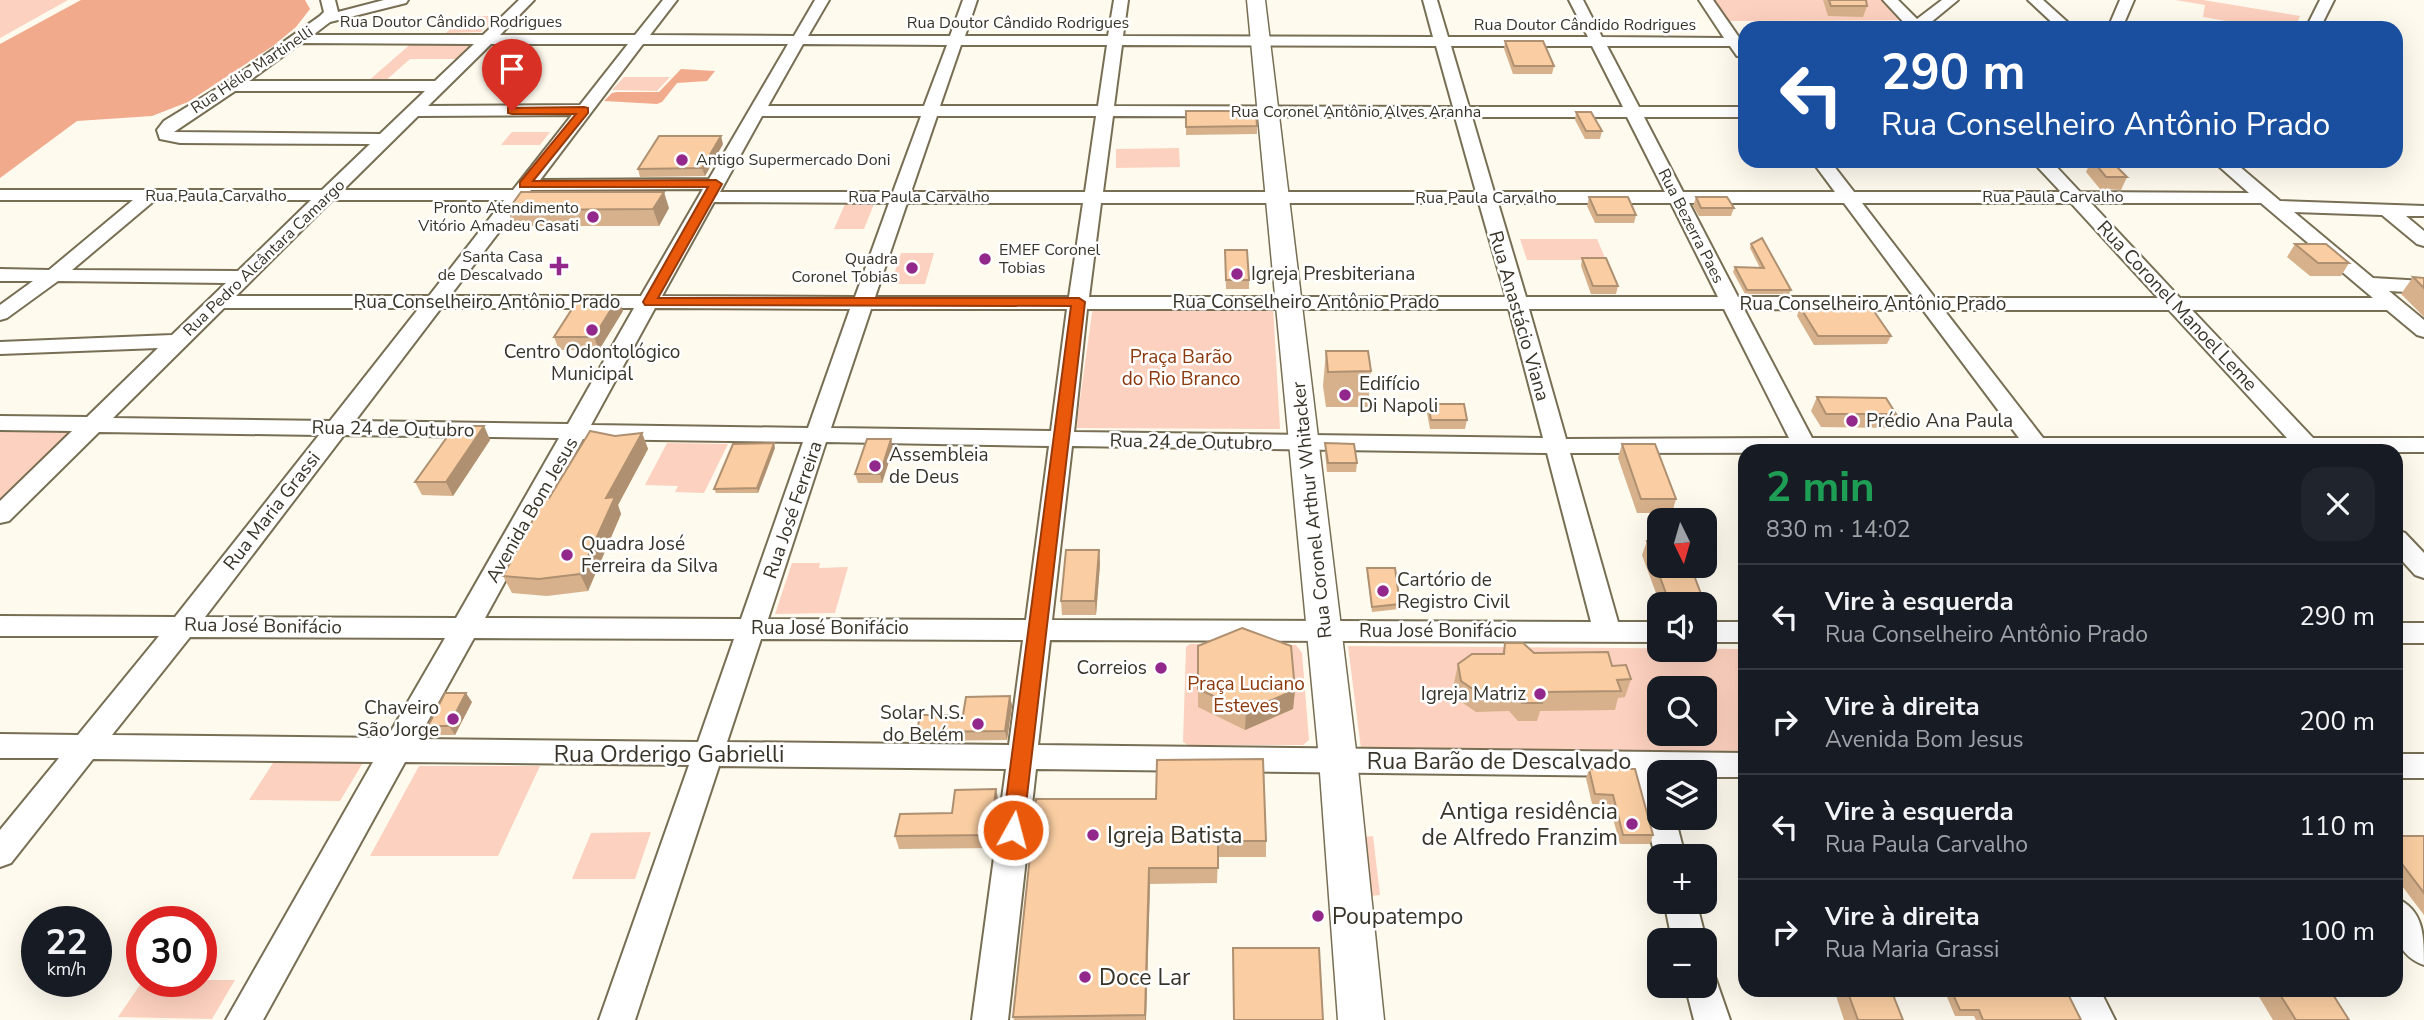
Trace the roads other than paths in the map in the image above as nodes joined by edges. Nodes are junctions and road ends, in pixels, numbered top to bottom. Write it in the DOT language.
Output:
graph roads {
  1 [pos="328,0"];
  2 [pos="401,0"];
  3 [pos="527,0"];
  4 [pos="670,0"];
  5 [pos="822,0"];
  6 [pos="970,0"];
  7 [pos="1121,0"];
  8 [pos="1256,0"];
  9 [pos="1430,0"];
  10 [pos="1576,0"];
  11 [pos="1706,0"];
  12 [pos="1951,0"];
  13 [pos="2035,0"];
  14 [pos="2127,0"];
  15 [pos="2327,0"];
  16 [pos="1900,5"];
  17 [pos="325,19"];
  18 [pos="1914,21"];
  19 [pos="1923,21"];
  20 [pos="2059,21"];
  21 [pos="2118,21"];
  22 [pos="2317,21"];
  23 [pos="300,39"];
  24 [pos="489,39"];
  25 [pos="639,41"];
  26 [pos="799,41"];
  27 [pos="955,41"];
  28 [pos="1114,41"];
  29 [pos="1261,41"];
  30 [pos="1441,42"];
  31 [pos="1597,42"];
  32 [pos="1735,42"];
  33 [pos="1738,46"];
  34 [pos="233,86"];
  35 [pos="440,86"];
  36 [pos="584,110"];
  37 [pos="416,111"];
  38 [pos="758,111"];
  39 [pos="1268,111"];
  40 [pos="931,112"];
  41 [pos="1103,112"];
  42 [pos="1463,112"];
  43 [pos="1633,112"];
  44 [pos="1738,112"];
  45 [pos="386,139"];
  46 [pos="1826,168"];
  47 [pos="2048,168"];
  48 [pos="2230,168"];
  49 [pos="520,190"];
  50 [pos="712,190"];
  51 [pos="0,195"];
  52 [pos="151,195"];
  53 [pos="328,196"];
  54 [pos="901,197"];
  55 [pos="1677,197"];
  56 [pos="2075,197"];
  57 [pos="1093,198"];
  58 [pos="1277,198"];
  59 [pos="1485,198"];
  60 [pos="1848,198"];
  61 [pos="2269,202"];
  62 [pos="2387,210"];
  63 [pos="2424,211"];
  64 [pos="2424,240"];
  65 [pos="0,275"];
  66 [pos="53,276"];
  67 [pos="244,277"];
  68 [pos="2369,284"];
  69 [pos="2424,287"];
  70 [pos="219,302"];
  71 [pos="434,302"];
  72 [pos="650,302"];
  73 [pos="863,302"];
  74 [pos="1079,302"];
  75 [pos="1290,302"];
  76 [pos="1517,302"];
  77 [pos="1731,304"];
  78 [pos="1930,304"];
  79 [pos="2174,304"];
  80 [pos="2393,304"];
  81 [pos="0,314"];
  82 [pos="2424,331"];
  83 [pos="178,341"];
  84 [pos="0,348"];
  85 [pos="0,423"];
  86 [pos="93,424"];
  87 [pos="337,428"];
  88 [pos="576,433"];
  89 [pos="818,437"];
  90 [pos="1062,440"];
  91 [pos="1305,444"];
  92 [pos="1803,444"];
  93 [pos="2035,444"];
  94 [pos="2305,444"];
  95 [pos="2424,445"];
  96 [pos="1556,446"];
  97 [pos="2403,446"];
  98 [pos="1738,448"];
  99 [pos="0,515"];
  100 [pos="2403,546"];
  101 [pos="2424,569"];
  102 [pos="0,626"];
  103 [pos="183,626"];
  104 [pos="752,628"];
  105 [pos="465,629"];
  106 [pos="1038,629"];
  107 [pos="1324,631"];
  108 [pos="1607,632"];
  109 [pos="1647,632"];
  110 [pos="1717,632"];
  111 [pos="1738,632"];
  112 [pos="2403,633"];
  113 [pos="2424,633"];
  114 [pos="0,746"];
  115 [pos="85,749"];
  116 [pos="396,752"];
  117 [pos="708,754"];
  118 [pos="1022,756"];
  119 [pos="1338,759"];
  120 [pos="1647,762"];
  121 [pos="1717,764"];
  122 [pos="1738,765"];
  123 [pos="2403,766"];
  124 [pos="2424,766"];
  125 [pos="0,853"];
  126 [pos="2403,922"];
  127 [pos="2424,950"];
  128 [pos="2086,997"];
  129 [pos="1706,998"];
  130 [pos="244,1020"];
  131 [pos="617,1020"];
  132 [pos="990,1020"];
  133 [pos="1361,1020"];
  134 [pos="1712,1020"];
  135 [pos="2097,1020"];
  1 -- 17 [label="street, Rua Hélio Martinelli"];
  2 -- 17 [label="street"];
  3 -- 24 [label="street, Rua Pedro Alcântara Camargo"];
  4 -- 25 [label="street, Rua Maria Grassi"];
  5 -- 26 [label="street, Avenida Bom Jesus"];
  6 -- 27 [label="street, Rua José Ferreira"];
  7 -- 28 [label="street"];
  8 -- 29 [label="main road, Rua Coronel Arthur Whitacker"];
  9 -- 30 [label="street, Rua Anastácio Viana"];
  10 -- 31 [label="street, Rua Bezerra Paes"];
  11 -- 32 [label="street"];
  12 -- 19 [label="street"];
  13 -- 20 [label="street"];
  14 -- 21 [label="street"];
  15 -- 22 [label="street"];
  16 -- 18 [label="street"];
  17 -- 23 [label="street, Rua Hélio Martinelli"];
  23 -- 24 [label="street, Rua Doutor Cândido Rodrigues"];
  23 -- 34 [label="street, Rua Hélio Martinelli"];
  24 -- 25 [label="street, Rua Doutor Cândido Rodrigues"];
  24 -- 35 [label="street, Rua Pedro Alcântara Camargo"];
  25 -- 26 [label="street, Rua Doutor Cândido Rodrigues"];
  25 -- 36 [label="street, Rua Maria Grassi"];
  26 -- 27 [label="street, Rua Doutor Cândido Rodrigues"];
  26 -- 38 [label="street, Avenida Bom Jesus"];
  27 -- 28 [label="street, Rua Doutor Cândido Rodrigues"];
  27 -- 40 [label="street, Rua José Ferreira"];
  28 -- 29 [label="street, Rua Doutor Cândido Rodrigues"];
  28 -- 41 [label="street"];
  29 -- 30 [label="street, Rua Doutor Cândido Rodrigues"];
  29 -- 39 [label="main road, Rua Coronel Arthur Whitacker"];
  30 -- 31 [label="street, Rua Doutor Cândido Rodrigues"];
  30 -- 42 [label="street, Rua Anastácio Viana"];
  31 -- 32 [label="street, Rua Doutor Cândido Rodrigues"];
  31 -- 43 [label="street, Rua Bezerra Paes"];
  32 -- 33 [label="street"];
  34 -- 35 [label="street"];
  34 -- 45 [label="street, Rua Hélio Martinelli"];
  35 -- 37 [label="street, Rua Pedro Alcântara Camargo"];
  36 -- 37 [label="street"];
  36 -- 49 [label="street, Rua Maria Grassi"];
  37 -- 45 [label="street, Rua Pedro Alcântara Camargo"];
  38 -- 40 [label="street, Rua Coronel Antônio Alves Aranha"];
  38 -- 50 [label="street, Avenida Bom Jesus"];
  39 -- 41 [label="street, Rua Coronel Antônio Alves Aranha"];
  39 -- 42 [label="street, Rua Coronel Antônio Alves Aranha"];
  39 -- 58 [label="main road, Rua Coronel Arthur Whitacker"];
  40 -- 41 [label="street, Rua Coronel Antônio Alves Aranha"];
  40 -- 54 [label="street, Rua José Ferreira"];
  41 -- 57 [label="street"];
  42 -- 43 [label="street, Rua Coronel Antônio Alves Aranha"];
  42 -- 59 [label="street, Rua Anastácio Viana"];
  43 -- 44 [label="street, Rua Coronel Antônio Alves Aranha"];
  43 -- 55 [label="street, Rua Bezerra Paes"];
  45 -- 53 [label="street, Rua Pedro Alcântara Camargo"];
  46 -- 60 [label="street"];
  47 -- 56 [label="street, Rua Coronel Manoel Leme"];
  48 -- 61 [label="street"];
  49 -- 50 [label="street, Rua Paula Carvalho"];
  49 -- 53 [label="street, Rua Paula Carvalho"];
  49 -- 71 [label="street, Rua Maria Grassi"];
  50 -- 54 [label="street, Rua Paula Carvalho"];
  50 -- 72 [label="street, Avenida Bom Jesus"];
  51 -- 52 [label="street, Rua Paula Carvalho"];
  52 -- 53 [label="street, Rua Paula Carvalho"];
  52 -- 66 [label="street"];
  53 -- 67 [label="street, Rua Pedro Alcântara Camargo"];
  54 -- 57 [label="street, Rua Paula Carvalho"];
  54 -- 73 [label="street, Rua José Ferreira"];
  55 -- 59 [label="street, Rua Paula Carvalho"];
  55 -- 60 [label="street, Rua Paula Carvalho"];
  55 -- 77 [label="street, Rua Bezerra Paes"];
  56 -- 60 [label="street, Rua Paula Carvalho"];
  56 -- 61 [label="street, Rua Paula Carvalho"];
  56 -- 79 [label="street, Rua Coronel Manoel Leme"];
  57 -- 58 [label="street, Rua Paula Carvalho"];
  57 -- 74 [label="street"];
  58 -- 59 [label="street, Rua Paula Carvalho"];
  58 -- 75 [label="main road, Rua Coronel Arthur Whitacker"];
  59 -- 76 [label="street, Rua Anastácio Viana"];
  60 -- 78 [label="street"];
  61 -- 62 [label="street, Rua Paula Carvalho"];
  61 -- 68 [label="street"];
  62 -- 63 [label="street, Rua Paula Carvalho"];
  62 -- 64 [label="street"];
  65 -- 66 [label="street"];
  66 -- 67 [label="street"];
  66 -- 81 [label="street"];
  67 -- 70 [label="street, Rua Pedro Alcântara Camargo"];
  68 -- 69 [label="street"];
  68 -- 80 [label="street"];
  70 -- 71 [label="street, Rua Conselheiro Antônio Prado"];
  70 -- 83 [label="street, Rua Pedro Alcântara Camargo"];
  71 -- 72 [label="street, Rua Conselheiro Antônio Prado"];
  71 -- 87 [label="street, Rua Maria Grassi"];
  72 -- 73 [label="street, Rua Conselheiro Antônio Prado"];
  72 -- 88 [label="street, Avenida Bom Jesus"];
  73 -- 74 [label="street, Rua Conselheiro Antônio Prado"];
  73 -- 89 [label="street, Rua José Ferreira"];
  74 -- 75 [label="street, Rua Conselheiro Antônio Prado"];
  74 -- 90 [label="street"];
  75 -- 76 [label="street, Rua Conselheiro Antônio Prado"];
  75 -- 91 [label="main road, Rua Coronel Arthur Whitacker"];
  76 -- 77 [label="street, Rua Conselheiro Antônio Prado"];
  76 -- 96 [label="street, Rua Anastácio Viana"];
  77 -- 78 [label="street, Rua Conselheiro Antônio Prado"];
  77 -- 92 [label="street, Rua Bezerra Paes"];
  78 -- 79 [label="street, Rua Conselheiro Antônio Prado"];
  78 -- 93 [label="street"];
  79 -- 80 [label="street, Rua Conselheiro Antônio Prado"];
  79 -- 94 [label="street, Rua Coronel Manoel Leme"];
  80 -- 82 [label="street"];
  83 -- 84 [label="street"];
  83 -- 86 [label="street, Rua Pedro Alcântara Camargo"];
  85 -- 86 [label="street, Rua 24 de Outubro"];
  86 -- 87 [label="street, Rua 24 de Outubro"];
  86 -- 99 [label="street, Rua Pedro Alcântara Camargo"];
  87 -- 88 [label="street, Rua 24 de Outubro"];
  87 -- 103 [label="street, Rua Maria Grassi"];
  88 -- 89 [label="street, Rua 24 de Outubro"];
  88 -- 105 [label="street, Avenida Bom Jesus"];
  89 -- 90 [label="street, Rua 24 de Outubro"];
  89 -- 104 [label="street, Rua José Ferreira"];
  90 -- 91 [label="street, Rua 24 de Outubro"];
  90 -- 106 [label="street"];
  91 -- 96 [label="street, Rua 24 de Outubro"];
  91 -- 107 [label="main road, Rua Coronel Arthur Whitacker"];
  95 -- 97 [label="street, Rua 24 de Outubro"];
  96 -- 98 [label="street, Rua 24 de Outubro"];
  96 -- 108 [label="street, Rua Anastácio Viana"];
  100 -- 101 [label="street"];
  102 -- 103 [label="street, Rua José Bonifácio"];
  103 -- 105 [label="street, Rua José Bonifácio"];
  103 -- 115 [label="street, Rua Maria Grassi"];
  104 -- 105 [label="street, Rua José Bonifácio"];
  104 -- 106 [label="street, Rua José Bonifácio"];
  104 -- 117 [label="street, Rua José Ferreira"];
  105 -- 116 [label="street, Avenida Bom Jesus"];
  106 -- 107 [label="street, Rua José Bonifácio"];
  106 -- 118 [label="street"];
  107 -- 108 [label="street, Rua José Bonifácio"];
  107 -- 119 [label="main road, Rua Coronel Arthur Whitacker"];
  108 -- 109 [label="street, Rua José Bonifácio"];
  110 -- 111 [label="street"];
  112 -- 113 [label="street"];
  114 -- 115 [label="street, Rua Orderigo Gabrielli"];
  115 -- 116 [label="street, Rua Orderigo Gabrielli"];
  115 -- 125 [label="street, Rua Maria Grassi"];
  116 -- 117 [label="street, Rua Orderigo Gabrielli"];
  116 -- 130 [label="street, Avenida Bom Jesus"];
  117 -- 118 [label="street, Rua Orderigo Gabrielli"];
  117 -- 131 [label="street, Rua José Ferreira"];
  118 -- 119 [label="street, Rua Orderigo Gabrielli"];
  118 -- 132 [label="street"];
  119 -- 120 [label="street, Rua Barão de Descalvado"];
  119 -- 133 [label="main road, Rua Coronel Arthur Whitacker"];
  121 -- 122 [label="street, Rua Barão de Descalvado"];
  123 -- 124 [label="street"];
  126 -- 127 [label="street"];
  128 -- 135 [label="street"];
  129 -- 134 [label="street"];
}
